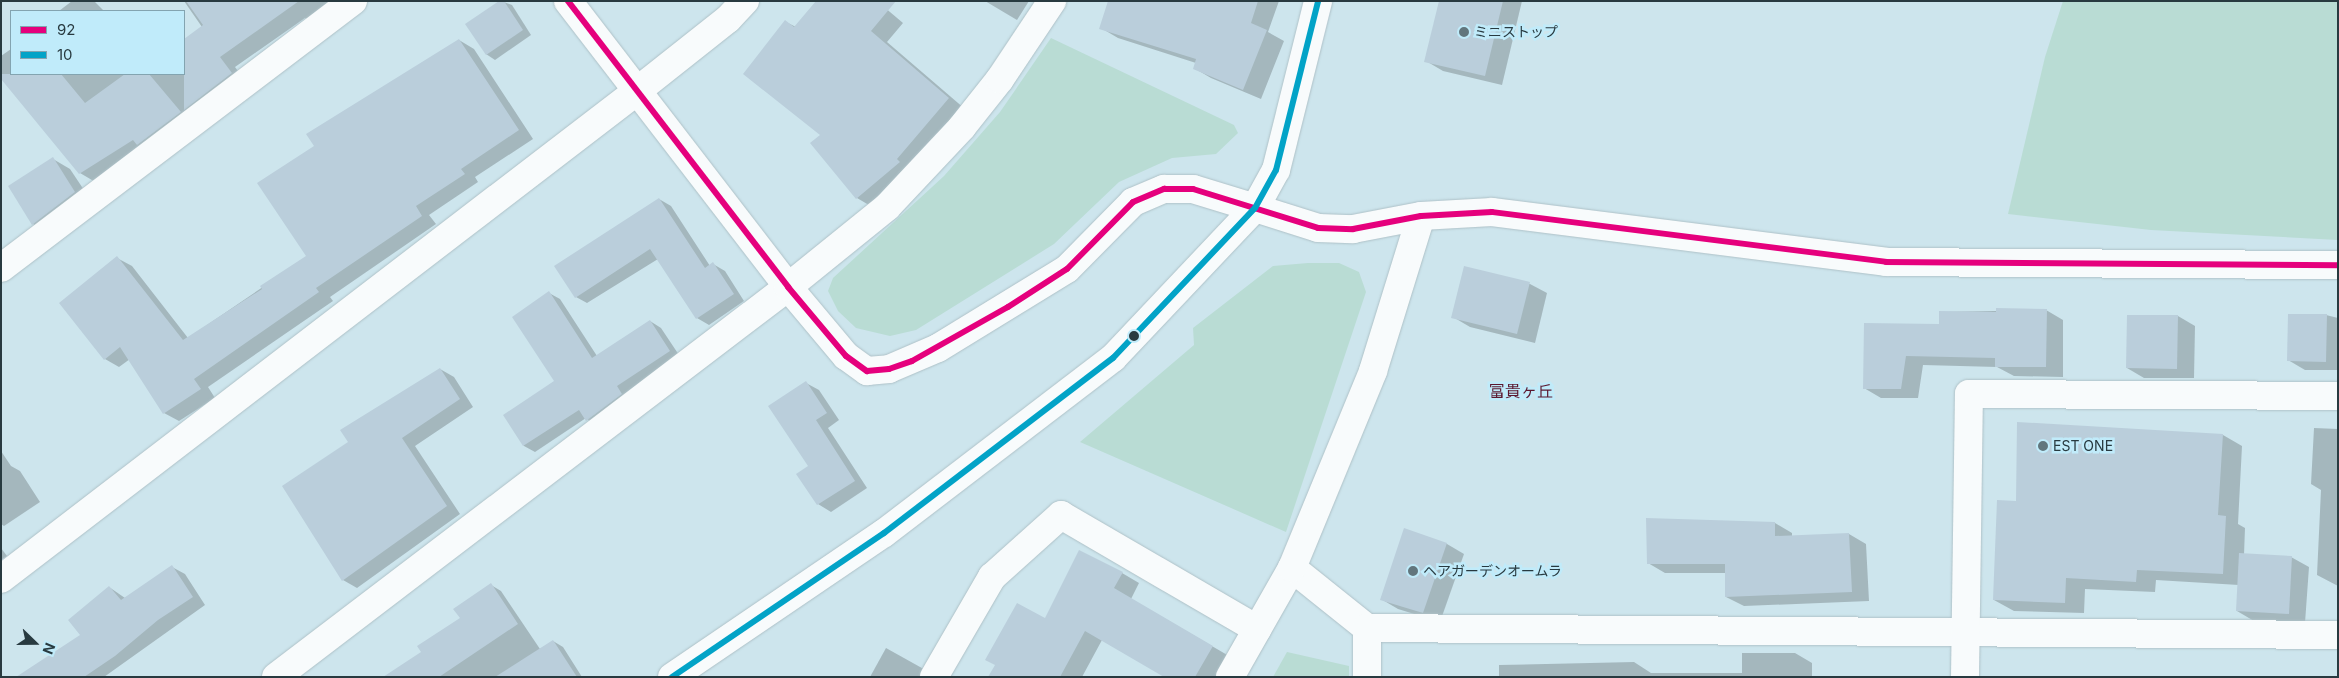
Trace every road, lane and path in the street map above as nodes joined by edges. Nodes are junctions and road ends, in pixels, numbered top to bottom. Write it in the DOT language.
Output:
graph roads {
  1 [pos="353,1"];
  2 [pos="568,1"];
  3 [pos="745,1"];
  4 [pos="1052,1"];
  5 [pos="1318,1"];
  6 [pos="637,91"];
  7 [pos="1255,208"];
  8 [pos="1421,216"];
  9 [pos="2338,265"];
  10 [pos="1,268"];
  11 [pos="788,287"];
  12 [pos="2338,396"];
  13 [pos="1292,568"];
  14 [pos="1,579"];
  15 [pos="1367,628"];
  16 [pos="1257,629"];
  17 [pos="1964,632"];
  18 [pos="2338,635"];
  19 [pos="276,677"];
  20 [pos="672,677"];
  21 [pos="934,677"];
  22 [pos="1230,677"];
  23 [pos="1368,677"];
  24 [pos="1965,677"];
  1 -- 10 [label="street"];
  2 -- 6 [label="street"];
  3 -- 6 [label="street"];
  4 -- 11 [label="street"];
  5 -- 7 [label="street"];
  6 -- 11 [label="street"];
  6 -- 14 [label="street"];
  7 -- 8 [label="street"];
  7 -- 11 [label="street"];
  7 -- 20 [label="street"];
  8 -- 9 [label="street"];
  8 -- 13 [label="street"];
  11 -- 19 [label="street"];
  12 -- 17 [label="street"];
  13 -- 15 [label="street"];
  13 -- 16 [label="street"];
  15 -- 17 [label="street"];
  15 -- 23 [label="street"];
  16 -- 21 [label="street"];
  16 -- 22 [label="street"];
  17 -- 18 [label="street"];
  17 -- 24 [label="street"];
}
